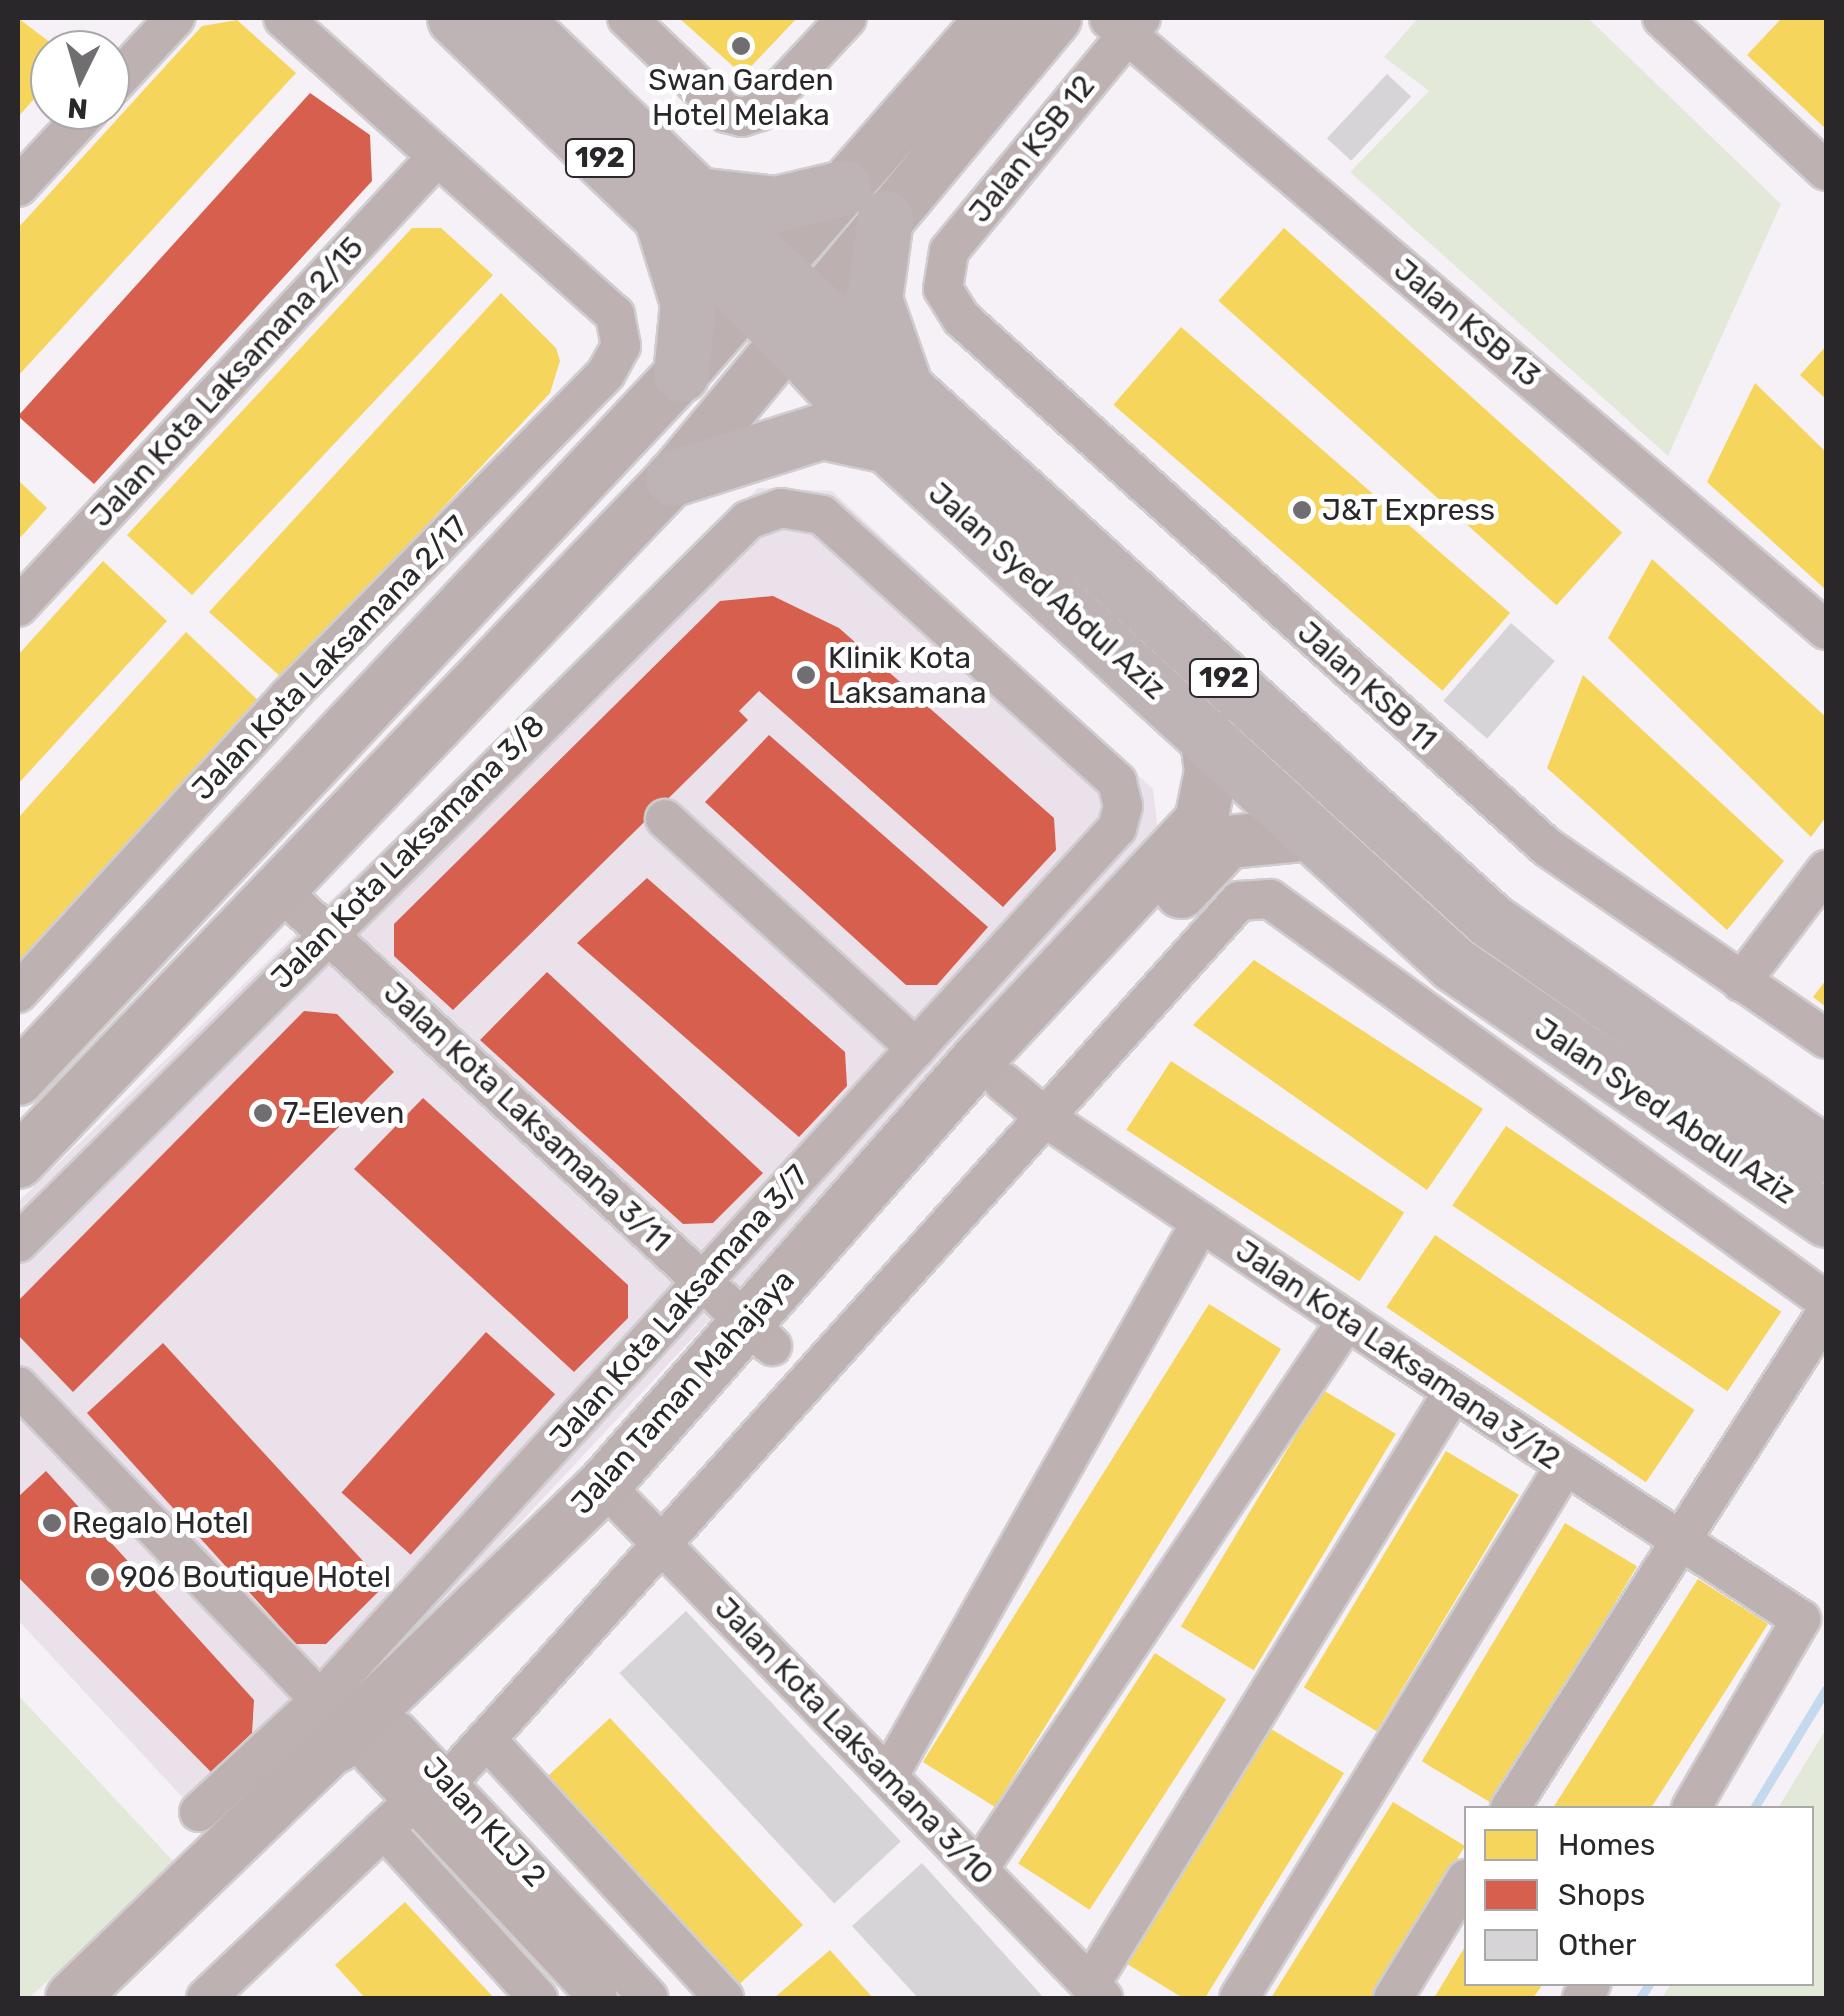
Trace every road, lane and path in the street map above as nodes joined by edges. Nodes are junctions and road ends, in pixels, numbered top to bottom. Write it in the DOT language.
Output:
graph roads {
  1 [pos="175,18"];
  2 [pos="283,18"];
  3 [pos="455,18"];
  4 [pos="514,18"];
  5 [pos="627,18"];
  6 [pos="847,18"];
  7 [pos="993,18"];
  8 [pos="1055,18"];
  9 [pos="1662,18"];
  10 [pos="1124,23"];
  11 [pos="130,66"];
  12 [pos="70,130"];
  13 [pos="436,158"];
  14 [pos="1826,171"];
  15 [pos="20,181"];
  16 [pos="864,203"];
  17 [pos="679,206"];
  18 [pos="759,283"];
  19 [pos="943,289"];
  20 [pos="801,321"];
  21 [pos="681,374"];
  22 [pos="905,387"];
  23 [pos="887,445"];
  24 [pos="673,478"];
  25 [pos="822,515"];
  26 [pos="18,607"];
  27 [pos="1826,630"];
  28 [pos="1206,734"];
  29 [pos="666,819"];
  30 [pos="1312,834"];
  31 [pos="1826,870"];
  32 [pos="280,890"];
  33 [pos="328,930"];
  34 [pos="1741,982"];
  35 [pos="18,993"];
  36 [pos="1826,1040"];
  37 [pos="916,1048"];
  38 [pos="26,1066"];
  39 [pos="1003,1082"];
  40 [pos="1046,1118"];
  41 [pos="1826,1155"];
  42 [pos="20,1156"];
  43 [pos="1826,1219"];
  44 [pos="1201,1222"];
  45 [pos="18,1243"];
  46 [pos="703,1281"];
  47 [pos="1826,1301"];
  48 [pos="1826,1312"];
  49 [pos="1347,1320"];
  50 [pos="759,1334"];
  51 [pos="18,1386"];
  52 [pos="1453,1392"];
  53 [pos="1564,1466"];
  54 [pos="631,1513"];
  55 [pos="1676,1542"];
  56 [pos="362,1731"];
  57 [pos="486,1739"];
  58 [pos="888,1777"];
  59 [pos="431,1792"];
  60 [pos="1511,1806"];
  61 [pos="1693,1806"];
  62 [pos="199,1812"];
  63 [pos="384,1829"];
  64 [pos="978,1870"];
  65 [pos="1464,1882"];
  66 [pos="1096,1992"];
  67 [pos="72,1998"];
  68 [pos="122,1998"];
  69 [pos="206,1998"];
  70 [pos="538,1998"];
  71 [pos="598,1998"];
  72 [pos="649,1998"];
  73 [pos="724,1998"];
  74 [pos="1239,1998"];
  75 [pos="1393,1998"];
  1 -- 11 [label="street"];
  2 -- 13 [label="street"];
  3 -- 17 [label="main road, Jalan Syed Abdul Aziz / 192"];
  4 -- 17 [label="main road, Jalan Syed Abdul Aziz / 192"];
  5 -- 6 [label="street"];
  7 -- 16 [label="street"];
  8 -- 16 [label="street"];
  9 -- 14 [label="street"];
  10 -- 19 [label="street, Jalan KSB 12"];
  10 -- 27 [label="street, Jalan KSB 13"];
  12 -- 15 [label="street"];
  13 -- 26 [label="street, Jalan Kota Laksamana 2/15"];
  13 -- 35 [label="street, Jalan Kota Laksamana 2/17"];
  16 -- 17 [label="main road"];
  16 -- 18 [label="street"];
  16 -- 20 [label="street"];
  16 -- 22 [label="main road"];
  17 -- 18 [label="main road, Jalan Syed Abdul Aziz / 192"];
  17 -- 21 [label="main road"];
  18 -- 20 [label="main road, Jalan Syed Abdul Aziz / 192"];
  18 -- 21 [label="street"];
  19 -- 34 [label="street, Jalan KSB 11"];
  20 -- 22 [label="main road, Jalan Syed Abdul Aziz / 192"];
  20 -- 23 [label="main road, Jalan Syed Abdul Aziz / 192"];
  20 -- 24 [label="street"];
  21 -- 38 [label="street"];
  22 -- 41 [label="main road, Jalan Syed Abdul Aziz / 192"];
  23 -- 24 [label="main road"];
  23 -- 28 [label="main road, Jalan Syed Abdul Aziz / 192"];
  24 -- 32 [label="street"];
  25 -- 33 [label="street, Jalan Kota Laksamana 3/8"];
  25 -- 37 [label="street, Jalan Kota Laksamana 3/7"];
  28 -- 30 [label="main road, Jalan Syed Abdul Aziz / 192"];
  28 -- 50 [label="street, Jalan Taman Mahajaya"];
  29 -- 37 [label="street"];
  30 -- 39 [label="street, Jalan Taman Mahajaya"];
  30 -- 43 [label="main road, Jalan Syed Abdul Aziz / 192"];
  31 -- 34 [label="street"];
  32 -- 33 [label="street, Jalan Kota Laksamana 3/11"];
  32 -- 42 [label="street"];
  33 -- 45 [label="street, Jalan Kota Laksamana 3/8"];
  33 -- 46 [label="street, Jalan Kota Laksamana 3/11"];
  34 -- 36 [label="street, Jalan KSB 11"];
  37 -- 46 [label="street, Jalan Kota Laksamana 3/7"];
  39 -- 40 [label="street, Jalan Kota Laksamana 3/12"];
  39 -- 50 [label="street, Jalan Taman Mahajaya"];
  40 -- 44 [label="street, Jalan Kota Laksamana 3/12"];
  40 -- 47 [label="street"];
  40 -- 54 [label="street"];
  44 -- 49 [label="street, Jalan Kota Laksamana 3/12"];
  44 -- 58 [label="street"];
  46 -- 50 [label="street, Jalan Kota Laksamana 3/11"];
  46 -- 56 [label="street, Jalan Kota Laksamana 3/7"];
  48 -- 55 [label="street"];
  49 -- 52 [label="street, Jalan Kota Laksamana 3/12"];
  49 -- 64 [label="street"];
  50 -- 54 [label="street, Jalan Taman Mahajaya"];
  51 -- 56 [label="street, Jalan KLJ 2"];
  52 -- 53 [label="street, Jalan Kota Laksamana 3/12"];
  52 -- 66 [label="street"];
  53 -- 55 [label="street, Jalan Kota Laksamana 3/12"];
  53 -- 74 [label="street"];
  54 -- 56 [label="street, Jalan Taman Mahajaya"];
  54 -- 56 [label="street, Jalan Taman Mahajaya"];
  54 -- 57 [label="street"];
  54 -- 58 [label="street, Jalan Kota Laksamana 3/10"];
  55 -- 60 [label="street"];
  55 -- 61 [label="street, Jalan Kota Laksamana 3/12"];
  56 -- 59 [label="street, Jalan KLJ 2"];
  56 -- 62 [label="street, Jalan Kota Laksamana 3/7"];
  56 -- 67 [label="street, Jalan Taman Mahajaya"];
  56 -- 68 [label="street, Jalan Taman Mahajaya"];
  57 -- 59 [label="street"];
  57 -- 73 [label="street"];
  58 -- 64 [label="street, Jalan Kota Laksamana 3/10"];
  59 -- 63 [label="street"];
  59 -- 71 [label="street, Jalan KLJ 2"];
  59 -- 72 [label="street, Jalan KLJ 2"];
  63 -- 69 [label="street"];
  63 -- 70 [label="street"];
  64 -- 66 [label="street, Jalan Kota Laksamana 3/10"];
  65 -- 75 [label="street"];
}
